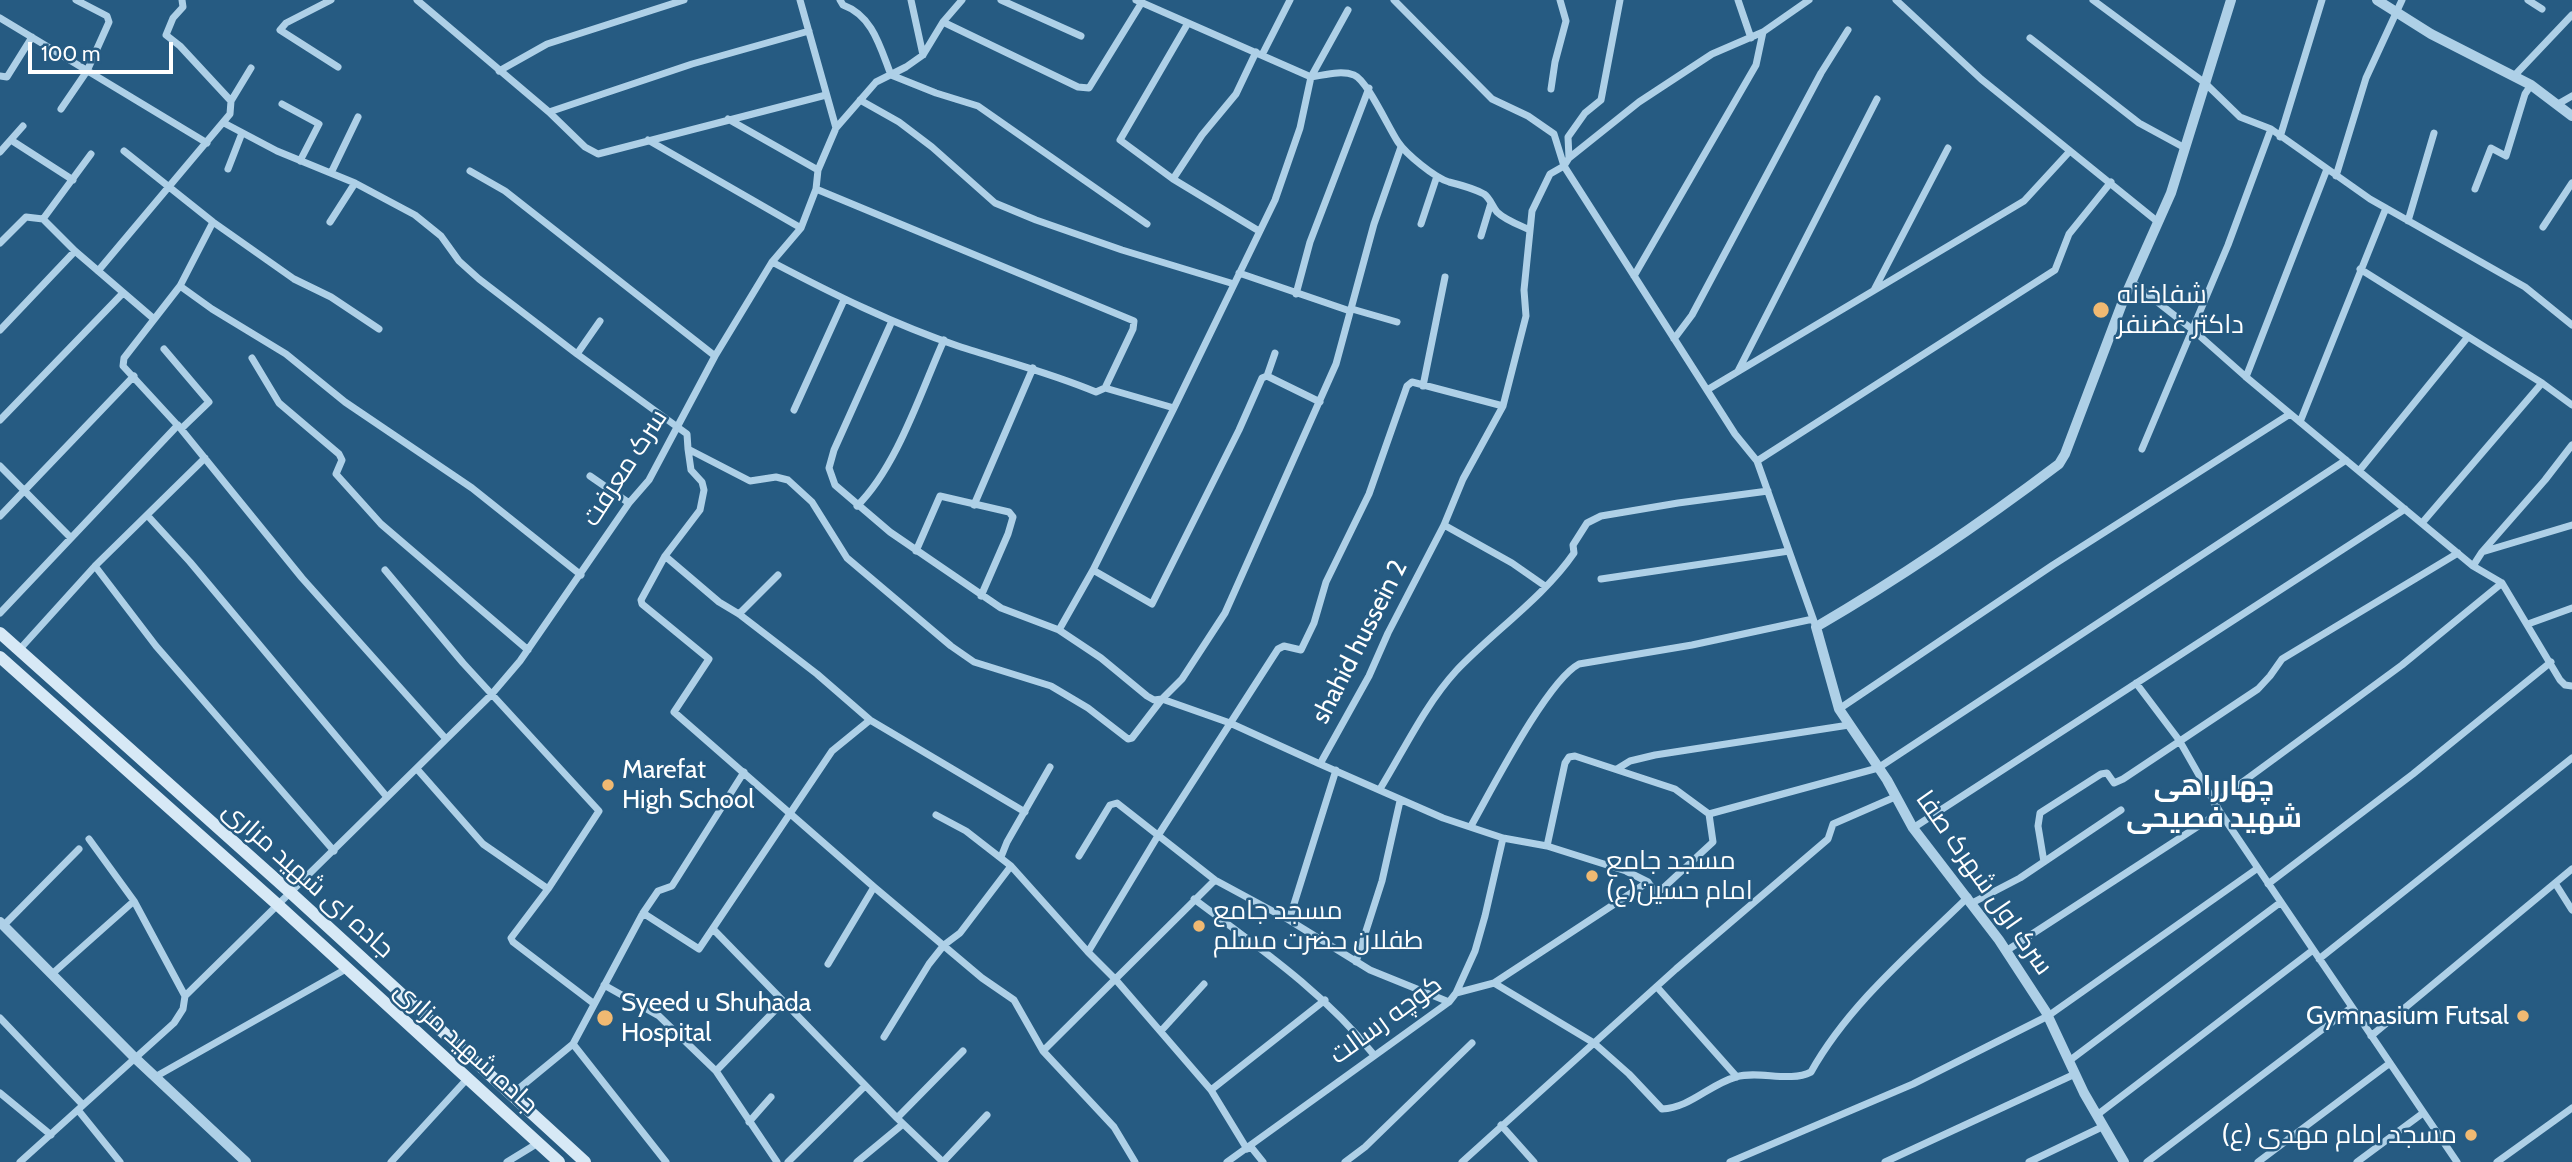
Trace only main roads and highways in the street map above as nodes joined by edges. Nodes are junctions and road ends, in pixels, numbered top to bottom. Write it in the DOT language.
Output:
graph roads {
  1 [pos="0,633"];
  2 [pos="0,657"];
  3 [pos="559,1162"];
  4 [pos="585,1162"];
  1 -- 4 [label="main road, جاده ای شهید مزاری"];
  2 -- 3 [label="main road, جاده شهید مزاری"];
}
